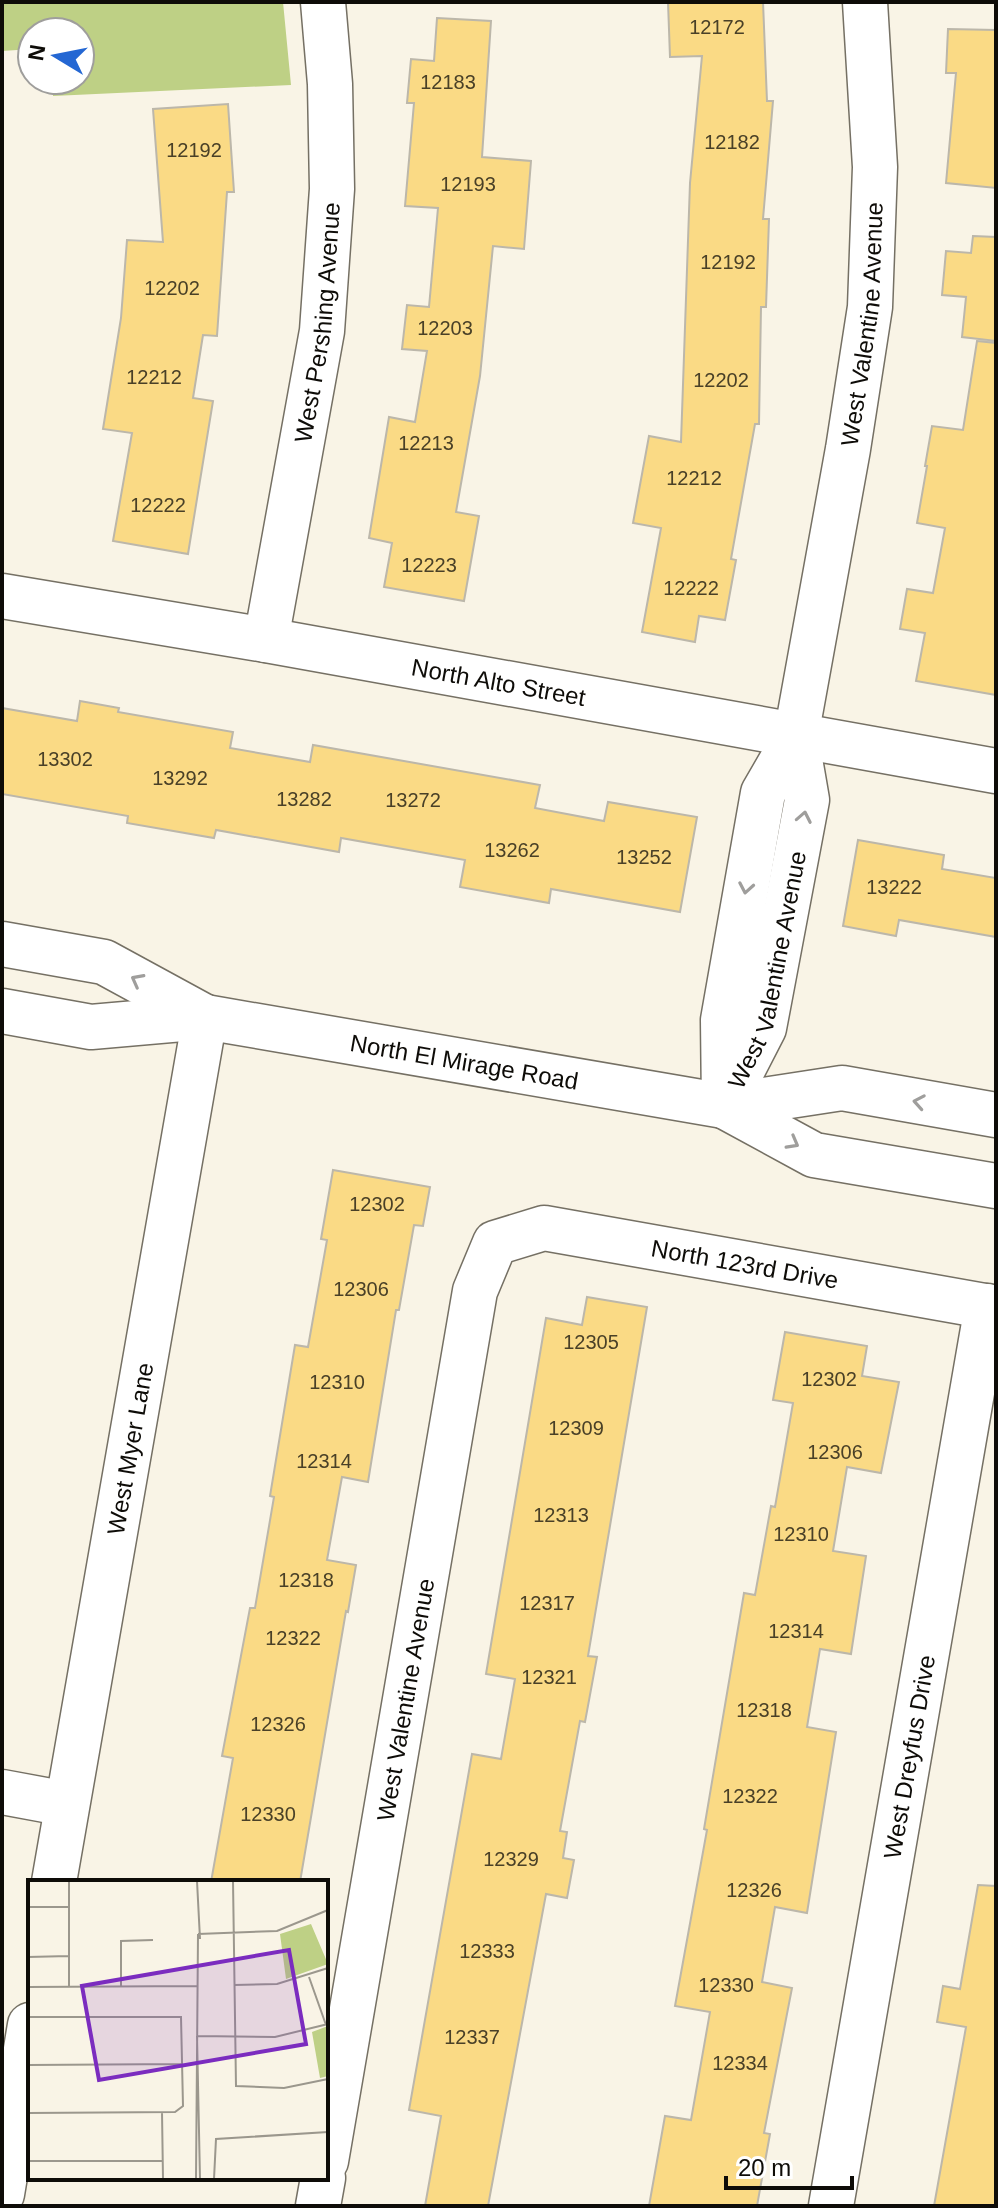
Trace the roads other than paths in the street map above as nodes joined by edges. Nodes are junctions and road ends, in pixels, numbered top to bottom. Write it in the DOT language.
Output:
graph roads {
  1 [pos="323,2"];
  2 [pos="865,2"];
  3 [pos="2,596"];
  4 [pos="266,640"];
  5 [pos="796,736"];
  6 [pos="996,771"];
  7 [pos="2,944"];
  8 [pos="2,1011"];
  9 [pos="205,1017"];
  10 [pos="724,1106"];
  11 [pos="996,1115"];
  12 [pos="996,1186"];
  13 [pos="495,1243"];
  14 [pos="992,1307"];
  15 [pos="2,1792"];
  16 [pos="67,1804"];
  17 [pos="54,1880"];
  18 [pos="28,2037"];
  19 [pos="328,2149"];
  20 [pos="323,2180"];
  21 [pos="2,2194"];
  22 [pos="318,2206"];
  23 [pos="831,2206"];
  1 -- 4 [label="street, West Pershing Avenue"];
  2 -- 5 [label="street, West Valentine Avenue"];
  3 -- 4 [label="street, North Alto Street"];
  4 -- 5 [label="street, North Alto Street"];
  5 -- 6 [label="street, North Alto Street"];
  5 -- 10 [label="street, West Valentine Avenue"];
  9 -- 7 [label="street, North El Mirage Road, one-way"];
  8 -- 9 [label="street, North El Mirage Road"];
  9 -- 10 [label="street, North El Mirage Road"];
  9 -- 16 [label="street, West Myer Lane"];
  11 -- 10 [label="street, North El Mirage Road, one-way"];
  10 -- 12 [label="street, North El Mirage Road, one-way"];
  13 -- 14 [label="street, North 123rd Drive"];
  13 -- 19 [label="street, West Valentine Avenue"];
  14 -- 23 [label="street, West Dreyfus Drive"];
  15 -- 16 [label="street"];
  16 -- 17 [label="street, West Myer Lane"];
  18 -- 21 [label="street"];
  20 -- 22 [label="street"];
}
